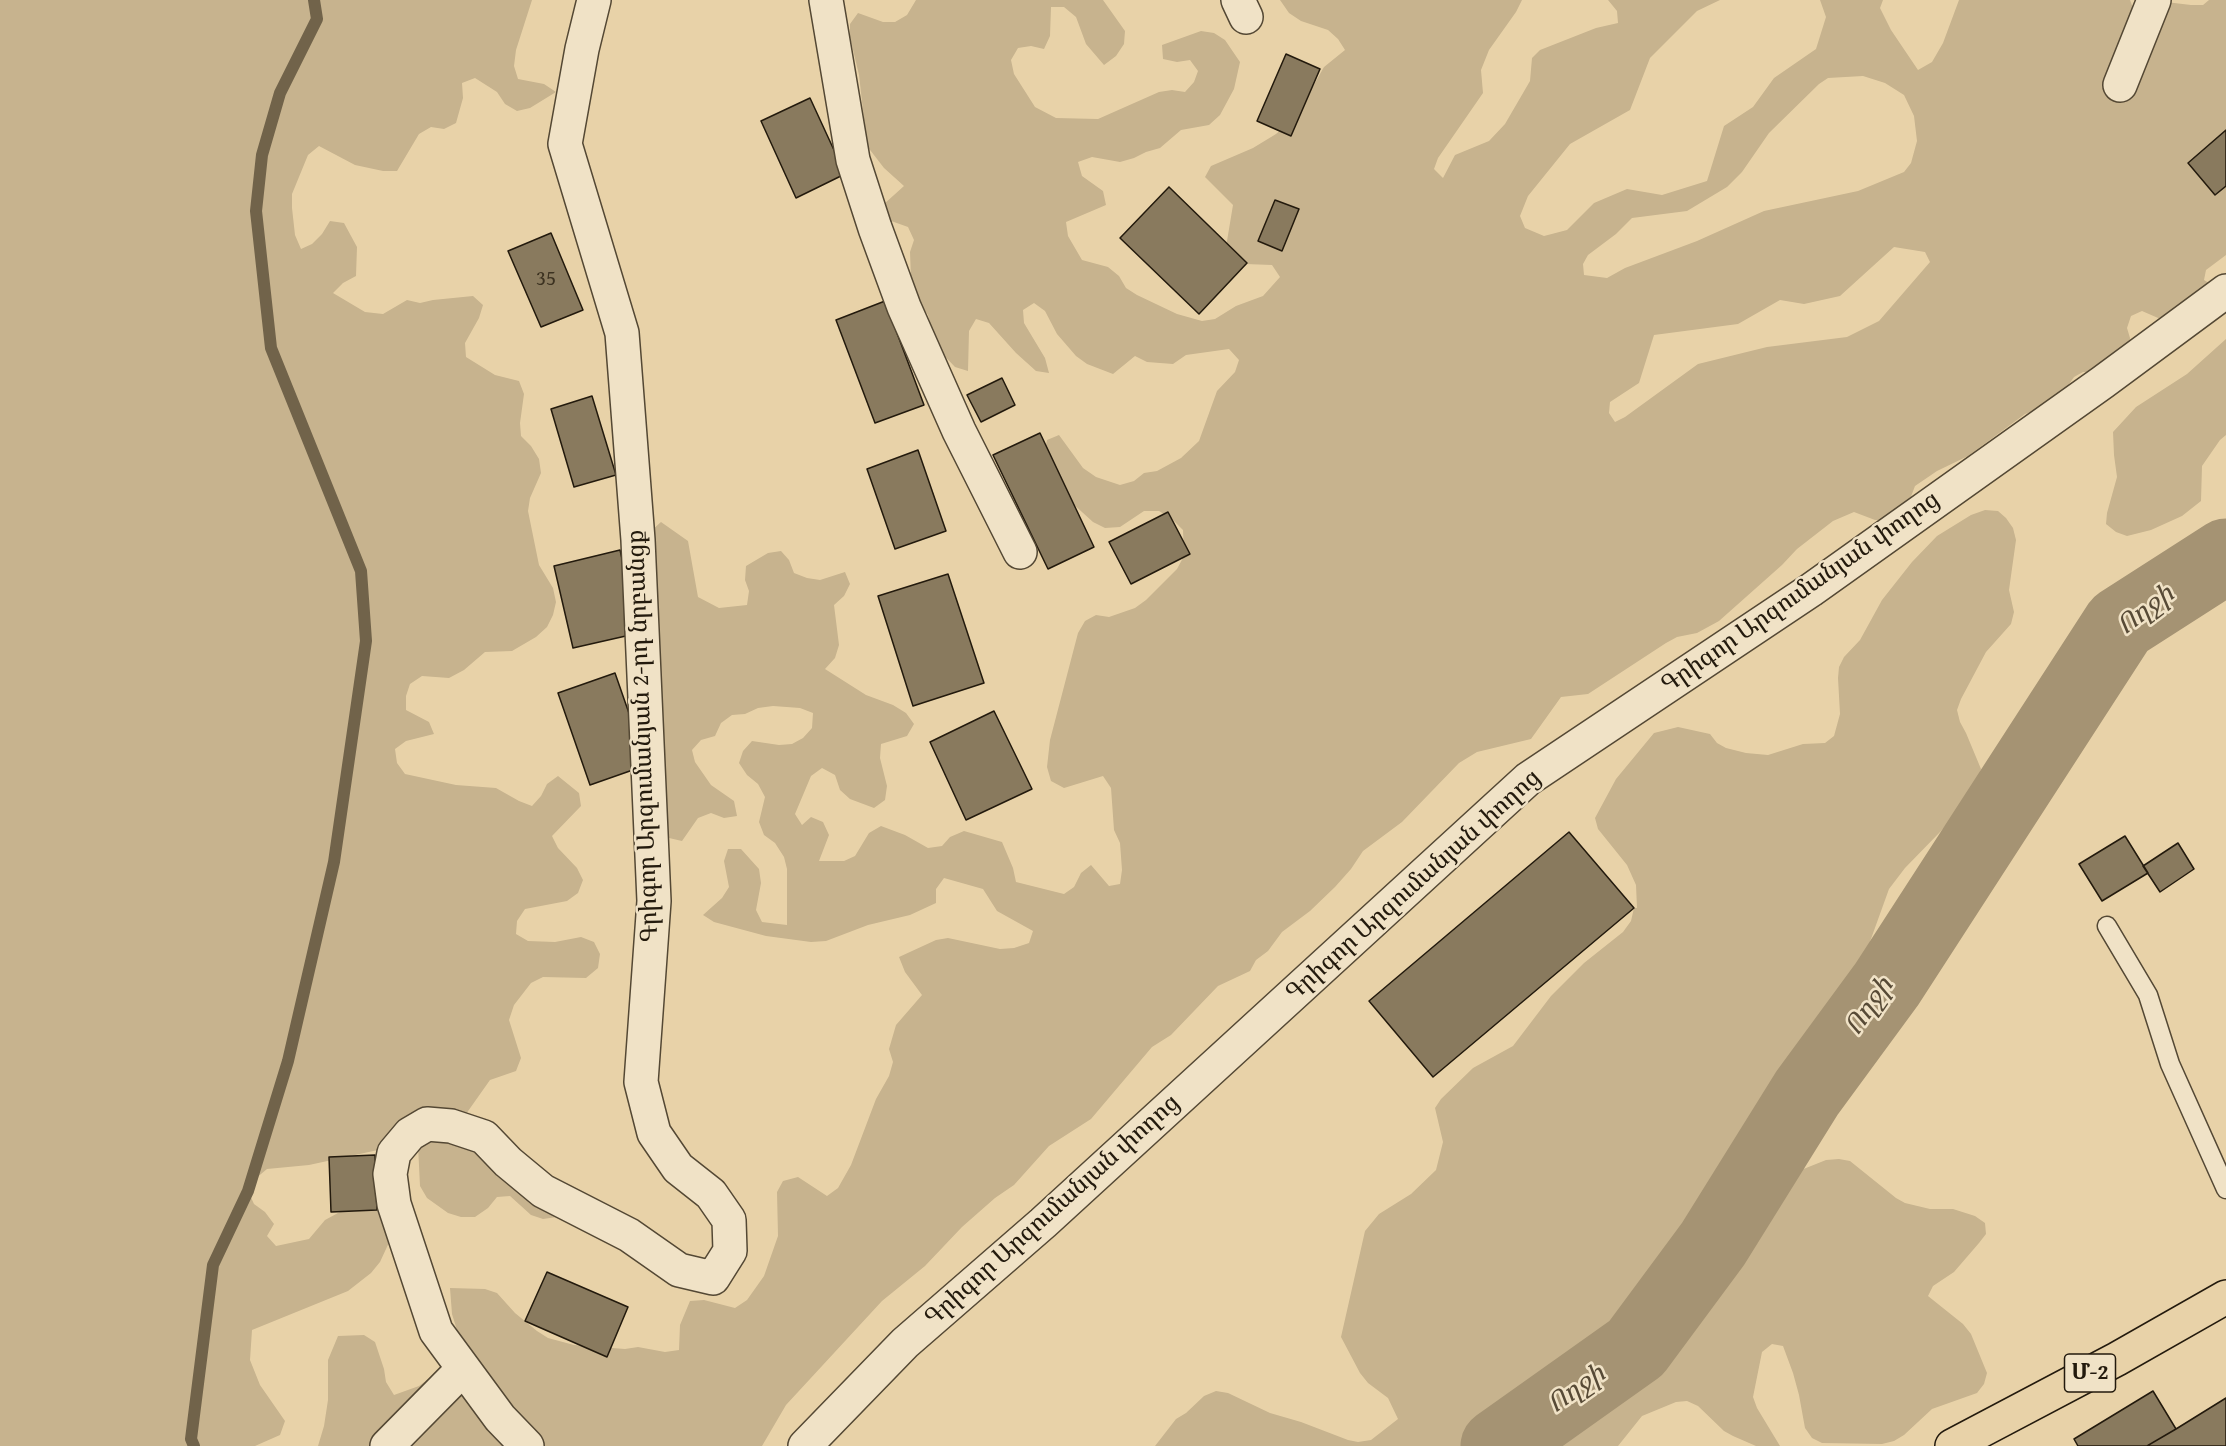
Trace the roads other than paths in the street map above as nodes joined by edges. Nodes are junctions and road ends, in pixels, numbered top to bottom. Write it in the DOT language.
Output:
graph roads {
  1 [pos="594,0"];
  2 [pos="826,0"];
  3 [pos="2154,0"];
  4 [pos="2120,85"];
  5 [pos="2226,291"];
  6 [pos="1020,552"];
  7 [pos="2107,926"];
  8 [pos="2226,1190"];
  9 [pos="2226,1297"];
  10 [pos="463,1369"];
  11 [pos="387,1446"];
  12 [pos="527,1446"];
  13 [pos="804,1446"];
  14 [pos="1952,1446"];
  1 -- 10 [label="street, Գրիգոր Արզումանյան 2-րդ նրբանցք"];
  2 -- 6 [label="street"];
  3 -- 4 [label="street"];
  5 -- 13 [label="street, Գրիգոր Արզումանյան փողոց"];
  7 -- 8 [label="lane"];
  9 -- 14 [label="highway, Մ-2"];
  10 -- 11 [label="street"];
  10 -- 12 [label="street, Գրիգոր Արզումանյան 2-րդ նրբանցք"];
}
